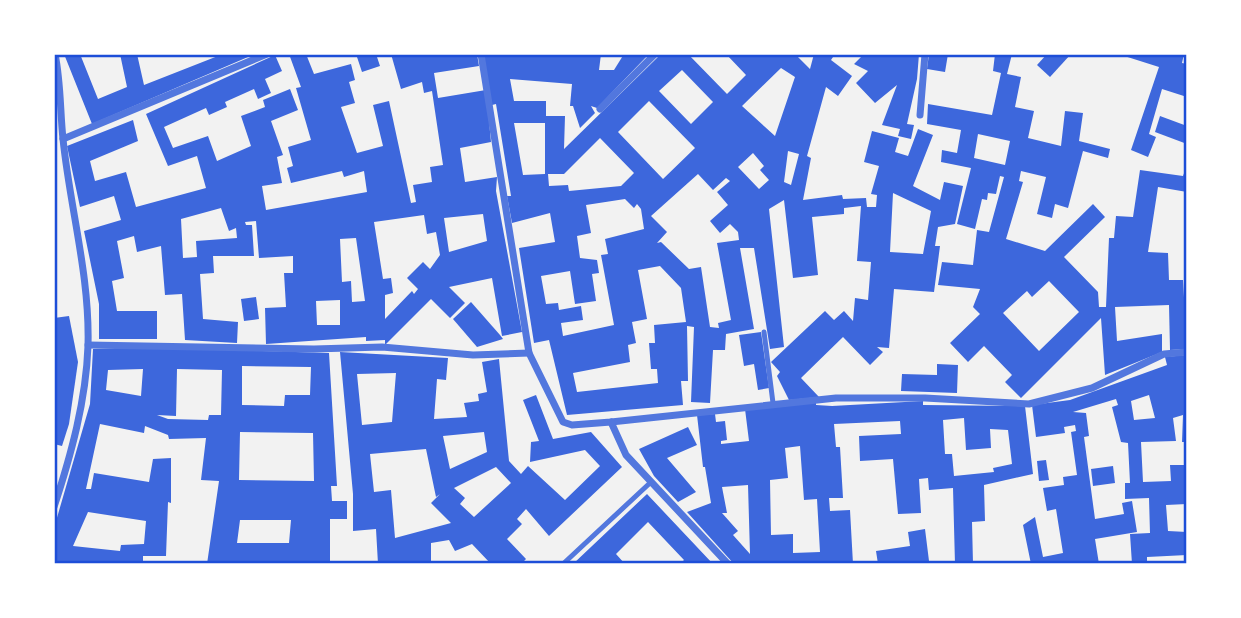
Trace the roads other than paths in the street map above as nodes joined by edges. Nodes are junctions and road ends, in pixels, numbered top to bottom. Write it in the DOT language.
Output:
graph roads {
  1 [pos="55,54"];
  2 [pos="267,54"];
  3 [pos="481,54"];
  4 [pos="655,54"];
  5 [pos="925,54"];
  6 [pos="600,109"];
  7 [pos="920,114"];
  8 [pos="63,139"];
  9 [pos="765,332"];
  10 [pos="88,345"];
  11 [pos="1187,352"];
  12 [pos="529,353"];
  13 [pos="774,403"];
  14 [pos="611,422"];
  15 [pos="651,482"];
  16 [pos="54,508"];
  17 [pos="563,564"];
  18 [pos="728,564"];
  1 -- 8 [label="street"];
  2 -- 8 [label="street"];
  3 -- 12 [label="street"];
  4 -- 6 [label="street"];
  5 -- 7 [label="street"];
  8 -- 10 [label="street"];
  9 -- 13 [label="lane"];
  10 -- 12 [label="street"];
  10 -- 16 [label="street"];
  11 -- 13 [label="street"];
  12 -- 14 [label="street"];
  13 -- 14 [label="street"];
  14 -- 15 [label="street"];
  15 -- 17 [label="lane"];
  15 -- 18 [label="street"];
}
